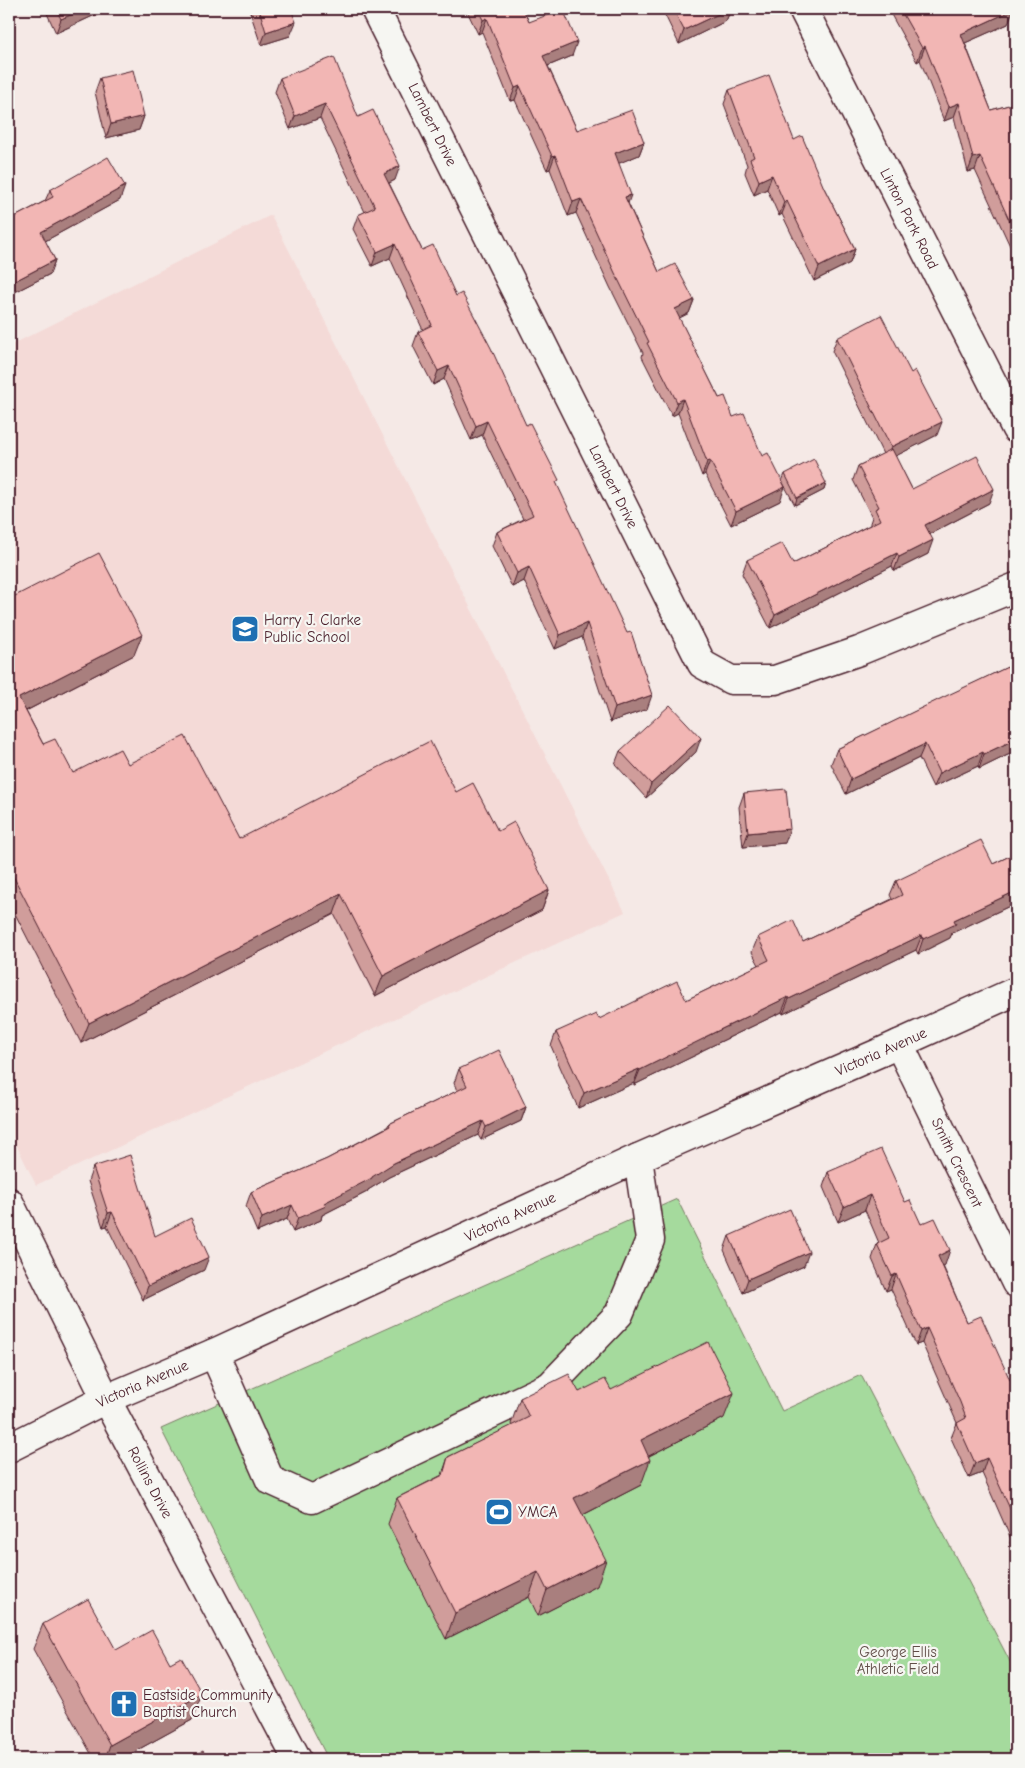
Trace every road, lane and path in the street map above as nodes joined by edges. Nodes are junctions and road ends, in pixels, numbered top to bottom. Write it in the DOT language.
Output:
graph roads {
  1 [pos="375,9"];
  2 [pos="803,9"];
  3 [pos="1016,429"];
  4 [pos="1016,587"];
  5 [pos="1016,991"];
  6 [pos="899,1044"];
  7 [pos="638,1158"];
  8 [pos="9,1202"];
  9 [pos="1016,1283"];
  10 [pos="214,1353"];
  11 [pos="106,1399"];
  12 [pos="9,1448"];
  13 [pos="297,1759"];
  1 -- 4 [label="street, Lambert Drive"];
  2 -- 3 [label="street, Linton Park Road"];
  5 -- 6 [label="street, Victoria Avenue"];
  6 -- 7 [label="street, Victoria Avenue"];
  6 -- 9 [label="street, Smith Crescent"];
  7 -- 10 [label="street, Victoria Avenue"];
  7 -- 10 [label="street"];
  8 -- 11 [label="street, Rollins Drive"];
  10 -- 11 [label="street, Victoria Avenue"];
  11 -- 12 [label="street, Victoria Avenue"];
  11 -- 13 [label="street, Rollins Drive"];
}
